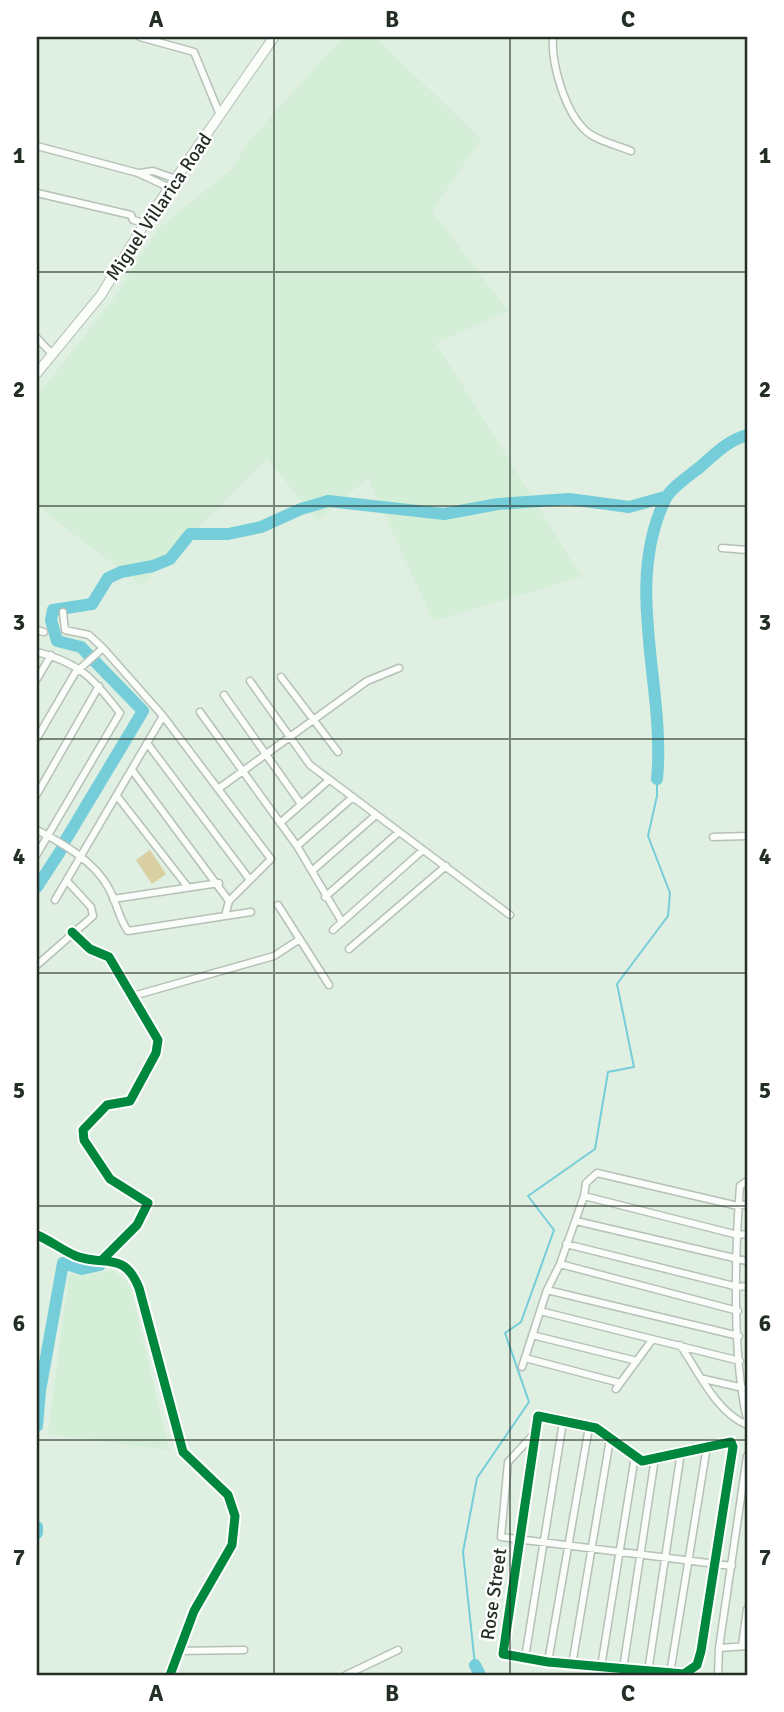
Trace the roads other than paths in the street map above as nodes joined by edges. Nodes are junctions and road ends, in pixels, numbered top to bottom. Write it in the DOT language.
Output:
graph roads {
  1 [pos="140,37"];
  2 [pos="274,37"];
  3 [pos="553,37"];
  4 [pos="220,115"];
  5 [pos="37,146"];
  6 [pos="631,151"];
  7 [pos="138,173"];
  8 [pos="176,179"];
  9 [pos="170,188"];
  10 [pos="37,192"];
  11 [pos="145,223"];
  12 [pos="37,338"];
  13 [pos="52,354"];
  14 [pos="37,373"];
  15 [pos="722,548"];
  16 [pos="747,550"];
  17 [pos="63,612"];
  18 [pos="103,648"];
  19 [pos="37,652"];
  20 [pos="51,655"];
  21 [pos="399,668"];
  22 [pos="80,669"];
  23 [pos="281,677"];
  24 [pos="37,679"];
  25 [pos="250,681"];
  26 [pos="99,687"];
  27 [pos="224,695"];
  28 [pos="200,712"];
  29 [pos="163,716"];
  30 [pos="313,720"];
  31 [pos="289,737"];
  32 [pos="37,738"];
  33 [pos="147,743"];
  34 [pos="338,752"];
  35 [pos="266,754"];
  36 [pos="132,770"];
  37 [pos="243,771"];
  38 [pos="329,780"];
  39 [pos="218,789"];
  40 [pos="37,794"];
  41 [pos="117,796"];
  42 [pos="353,797"];
  43 [pos="301,804"];
  44 [pos="376,815"];
  45 [pos="280,823"];
  46 [pos="37,830"];
  47 [pos="399,832"];
  48 [pos="48,835"];
  49 [pos="747,836"];
  50 [pos="713,837"];
  51 [pos="297,846"];
  52 [pos="423,850"];
  53 [pos="37,854"];
  54 [pos="81,858"];
  55 [pos="446,866"];
  56 [pos="313,870"];
  57 [pos="250,880"];
  58 [pos="66,881"];
  59 [pos="219,883"];
  60 [pos="187,886"];
  61 [pos="326,897"];
  62 [pos="113,899"];
  63 [pos="55,900"];
  64 [pos="229,901"];
  65 [pos="278,905"];
  66 [pos="251,912"];
  67 [pos="510,915"];
  68 [pos="225,916"];
  69 [pos="342,922"];
  70 [pos="333,930"];
  71 [pos="72,932"];
  72 [pos="300,939"];
  73 [pos="349,949"];
  74 [pos="37,965"];
  75 [pos="329,985"];
  76 [pos="133,996"];
  77 [pos="747,1181"];
  78 [pos="584,1195"];
  79 [pos="747,1204"];
  80 [pos="738,1206"];
  81 [pos="576,1221"];
  82 [pos="747,1234"];
  83 [pos="37,1235"];
  84 [pos="738,1235"];
  85 [pos="566,1244"];
  86 [pos="103,1259"];
  87 [pos="737,1261"];
  88 [pos="747,1261"];
  89 [pos="560,1264"];
  90 [pos="747,1286"];
  91 [pos="738,1287"];
  92 [pos="547,1290"];
  93 [pos="540,1311"];
  94 [pos="738,1311"];
  95 [pos="532,1335"];
  96 [pos="739,1336"];
  97 [pos="652,1340"];
  98 [pos="680,1345"];
  99 [pos="742,1356"];
  100 [pos="525,1358"];
  101 [pos="637,1361"];
  102 [pos="522,1367"];
  103 [pos="745,1378"];
  104 [pos="703,1379"];
  105 [pos="743,1388"];
  106 [pos="746,1410"];
  107 [pos="747,1419"];
  108 [pos="564,1422"];
  109 [pos="747,1425"];
  110 [pos="589,1427"];
  111 [pos="536,1431"];
  112 [pos="610,1439"];
  113 [pos="707,1446"];
  114 [pos="681,1452"];
  115 [pos="635,1456"];
  116 [pos="747,1456"];
  117 [pos="655,1458"];
  118 [pos="737,1527"];
  119 [pos="747,1528"];
  120 [pos="519,1539"];
  121 [pos="543,1543"];
  122 [pos="566,1546"];
  123 [pos="593,1550"];
  124 [pos="617,1553"];
  125 [pos="640,1557"];
  126 [pos="664,1560"];
  127 [pos="687,1563"];
  128 [pos="715,1564"];
  129 [pos="732,1566"];
  130 [pos="747,1609"];
  131 [pos="745,1646"];
  132 [pos="244,1650"];
  133 [pos="398,1650"];
  134 [pos="177,1651"];
  135 [pos="701,1651"];
  136 [pos="719,1651"];
  137 [pos="525,1658"];
  138 [pos="548,1662"];
  139 [pos="572,1665"];
  140 [pos="601,1667"];
  141 [pos="623,1669"];
  142 [pos="648,1672"];
  143 [pos="670,1674"];
  144 [pos="170,1675"];
  145 [pos="346,1675"];
  146 [pos="718,1675"];
  1 -- 4 [label="street"];
  2 -- 4 [label="street, Miguel Villarica Road"];
  3 -- 6 [label="street"];
  4 -- 8 [label="street, Miguel Villarica Road"];
  5 -- 7 [label="street"];
  7 -- 8 [label="street"];
  7 -- 9 [label="street"];
  8 -- 9 [label="street, Miguel Villarica Road"];
  9 -- 11 [label="street, Miguel Villarica Road"];
  10 -- 11 [label="street"];
  11 -- 13 [label="street, Miguel Villarica Road"];
  12 -- 13 [label="street"];
  13 -- 14 [label="street, Miguel Villarica Road"];
  15 -- 16 [label="street"];
  17 -- 18 [label="street"];
  18 -- 22 [label="street"];
  18 -- 29 [label="street"];
  19 -- 20 [label="street"];
  20 -- 22 [label="street"];
  20 -- 24 [label="street"];
  21 -- 30 [label="street"];
  22 -- 26 [label="street"];
  22 -- 32 [label="street"];
  23 -- 30 [label="street"];
  25 -- 31 [label="street"];
  26 -- 40 [label="street"];
  26 -- 48 [label="street"];
  27 -- 35 [label="street"];
  28 -- 37 [label="street"];
  29 -- 33 [label="street"];
  29 -- 39 [label="street"];
  30 -- 31 [label="street"];
  30 -- 34 [label="street"];
  31 -- 35 [label="street"];
  31 -- 38 [label="street"];
  33 -- 36 [label="street"];
  33 -- 57 [label="street"];
  35 -- 37 [label="street"];
  35 -- 43 [label="street"];
  36 -- 41 [label="street"];
  36 -- 59 [label="street"];
  37 -- 39 [label="street"];
  37 -- 45 [label="street"];
  38 -- 42 [label="street"];
  38 -- 43 [label="street"];
  39 -- 57 [label="street"];
  41 -- 54 [label="street"];
  41 -- 60 [label="street"];
  42 -- 44 [label="street"];
  42 -- 51 [label="street"];
  43 -- 45 [label="street"];
  44 -- 47 [label="street"];
  44 -- 56 [label="street"];
  45 -- 51 [label="street"];
  46 -- 48 [label="street"];
  47 -- 52 [label="street"];
  47 -- 61 [label="street"];
  48 -- 53 [label="street"];
  48 -- 54 [label="street"];
  49 -- 50 [label="street"];
  51 -- 56 [label="street"];
  52 -- 55 [label="street"];
  52 -- 69 [label="street"];
  54 -- 58 [label="street"];
  54 -- 62 [label="street"];
  55 -- 67 [label="street"];
  55 -- 73 [label="street"];
  56 -- 61 [label="street"];
  57 -- 64 [label="street"];
  58 -- 63 [label="street"];
  58 -- 71 [label="street"];
  59 -- 60 [label="street"];
  59 -- 64 [label="street"];
  60 -- 62 [label="street"];
  61 -- 69 [label="street"];
  62 -- 68 [label="street"];
  64 -- 68 [label="street"];
  65 -- 72 [label="street"];
  66 -- 68 [label="street"];
  69 -- 70 [label="street"];
  71 -- 74 [label="street"];
  71 -- 76 [label="street"];
  72 -- 75 [label="street"];
  72 -- 76 [label="street"];
  76 -- 86 [label="street"];
  77 -- 80 [label="street"];
  78 -- 80 [label="street"];
  78 -- 81 [label="street"];
  78 -- 84 [label="street"];
  79 -- 80 [label="street"];
  80 -- 84 [label="street"];
  81 -- 85 [label="street"];
  81 -- 87 [label="street"];
  82 -- 84 [label="street"];
  83 -- 86 [label="street"];
  84 -- 87 [label="street"];
  85 -- 89 [label="street"];
  85 -- 91 [label="street"];
  86 -- 134 [label="street"];
  87 -- 88 [label="street"];
  87 -- 91 [label="street"];
  89 -- 92 [label="street"];
  89 -- 94 [label="street"];
  90 -- 91 [label="street"];
  91 -- 94 [label="street"];
  92 -- 93 [label="street"];
  92 -- 96 [label="street"];
  93 -- 95 [label="street"];
  93 -- 97 [label="street"];
  94 -- 96 [label="street"];
  95 -- 100 [label="street"];
  95 -- 101 [label="street"];
  96 -- 99 [label="street"];
  97 -- 98 [label="street"];
  97 -- 101 [label="street"];
  98 -- 99 [label="street"];
  98 -- 104 [label="street"];
  99 -- 103 [label="street"];
  100 -- 101 [label="street"];
  100 -- 102 [label="street"];
  103 -- 105 [label="street"];
  104 -- 105 [label="street"];
  104 -- 109 [label="street"];
  105 -- 106 [label="street"];
  106 -- 107 [label="street"];
  108 -- 110 [label="street"];
  108 -- 111 [label="street"];
  108 -- 121 [label="street"];
  110 -- 112 [label="street"];
  110 -- 122 [label="street"];
  111 -- 120 [label="street, Rose Street"];
  111 -- 120 [label="street"];
  112 -- 115 [label="street"];
  112 -- 123 [label="street"];
  113 -- 114 [label="street"];
  113 -- 127 [label="street"];
  113 -- 128 [label="street"];
  114 -- 117 [label="street"];
  114 -- 126 [label="street"];
  115 -- 117 [label="street"];
  115 -- 124 [label="street"];
  116 -- 118 [label="street"];
  117 -- 125 [label="street"];
  118 -- 119 [label="street"];
  118 -- 129 [label="street"];
  120 -- 121 [label="street"];
  120 -- 137 [label="street, Rose Street"];
  121 -- 122 [label="street"];
  121 -- 137 [label="street"];
  122 -- 123 [label="street"];
  122 -- 138 [label="street"];
  123 -- 124 [label="street"];
  123 -- 139 [label="street"];
  124 -- 125 [label="street"];
  124 -- 140 [label="street"];
  125 -- 126 [label="street"];
  125 -- 141 [label="street"];
  126 -- 127 [label="street"];
  126 -- 142 [label="street"];
  127 -- 128 [label="street"];
  127 -- 143 [label="street"];
  128 -- 129 [label="street"];
  128 -- 135 [label="street"];
  129 -- 136 [label="street"];
  130 -- 131 [label="street"];
  131 -- 136 [label="street"];
  132 -- 134 [label="street"];
  133 -- 145 [label="street"];
  134 -- 144 [label="street"];
  135 -- 136 [label="street"];
  135 -- 143 [label="street"];
  136 -- 146 [label="street"];
  137 -- 138 [label="street"];
  138 -- 139 [label="street"];
  139 -- 140 [label="street"];
  140 -- 141 [label="street"];
  141 -- 142 [label="street"];
  142 -- 143 [label="street"];
}
